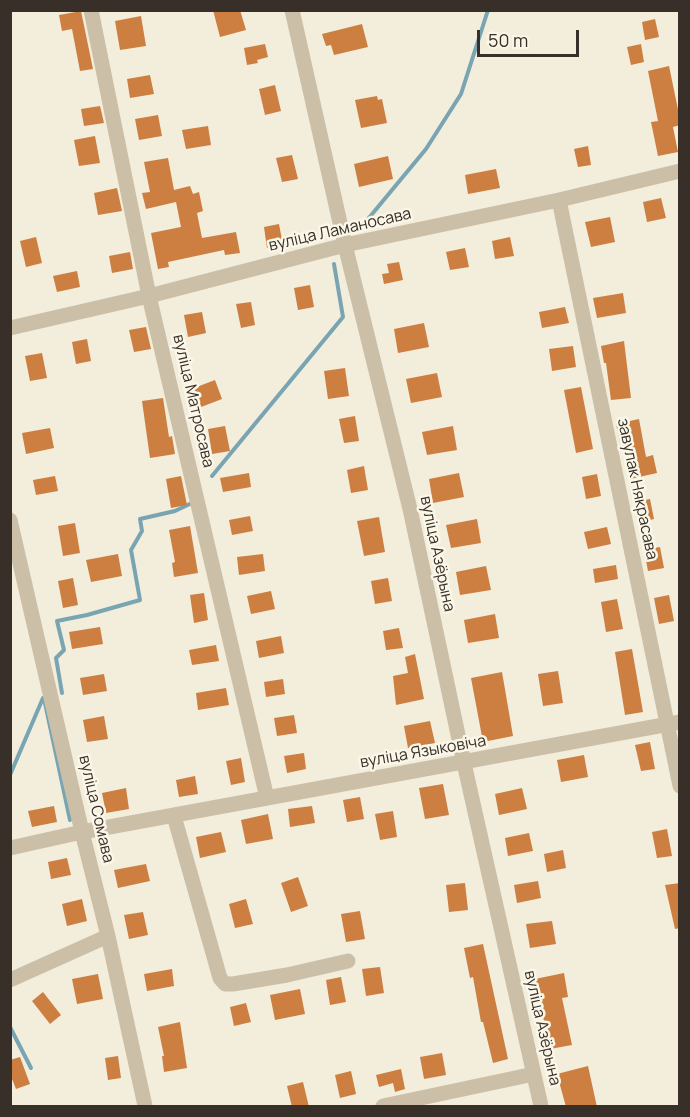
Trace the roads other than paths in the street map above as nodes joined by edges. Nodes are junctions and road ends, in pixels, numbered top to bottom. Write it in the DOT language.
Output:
graph roads {
  1 [pos="91,10"];
  2 [pos="292,10"];
  3 [pos="680,171"];
  4 [pos="559,200"];
  5 [pos="345,245"];
  6 [pos="149,296"];
  7 [pos="10,328"];
  8 [pos="10,520"];
  9 [pos="673,723"];
  10 [pos="464,763"];
  11 [pos="680,786"];
  12 [pos="267,798"];
  13 [pos="174,816"];
  14 [pos="82,832"];
  15 [pos="10,848"];
  16 [pos="108,936"];
  17 [pos="348,961"];
  18 [pos="10,980"];
  19 [pos="534,1074"];
  20 [pos="145,1107"];
  21 [pos="383,1107"];
  22 [pos="541,1107"];
  1 -- 6 [label="street, вуліца Матросава"];
  2 -- 5 [label="street, вуліца Азёрына"];
  3 -- 4 [label="street, вуліца Ламаносава"];
  4 -- 5 [label="street, вуліца Ламаносава"];
  4 -- 9 [label="street, завулак Някрасава"];
  5 -- 6 [label="street, вуліца Ламаносава"];
  5 -- 10 [label="street, вуліца Азёрына"];
  6 -- 7 [label="street, вуліца Ламаносава"];
  6 -- 12 [label="street, вуліца Матросава"];
  8 -- 14 [label="street, вуліца Сомава"];
  9 -- 10 [label="street, вуліца Языковіча"];
  9 -- 11 [label="street, завулак Някрасава"];
  10 -- 12 [label="street, вуліца Языковіча"];
  10 -- 19 [label="street, вуліца Азёрына"];
  12 -- 13 [label="street, вуліца Языковіча"];
  13 -- 14 [label="street, вуліца Языковіча"];
  13 -- 17 [label="street"];
  14 -- 15 [label="street, вуліца Языковіча"];
  14 -- 16 [label="street, вуліца Сомава"];
  16 -- 18 [label="street"];
  16 -- 20 [label="street, вуліца Сомава"];
  19 -- 21 [label="street"];
  19 -- 22 [label="street, вуліца Азёрына"];
}
